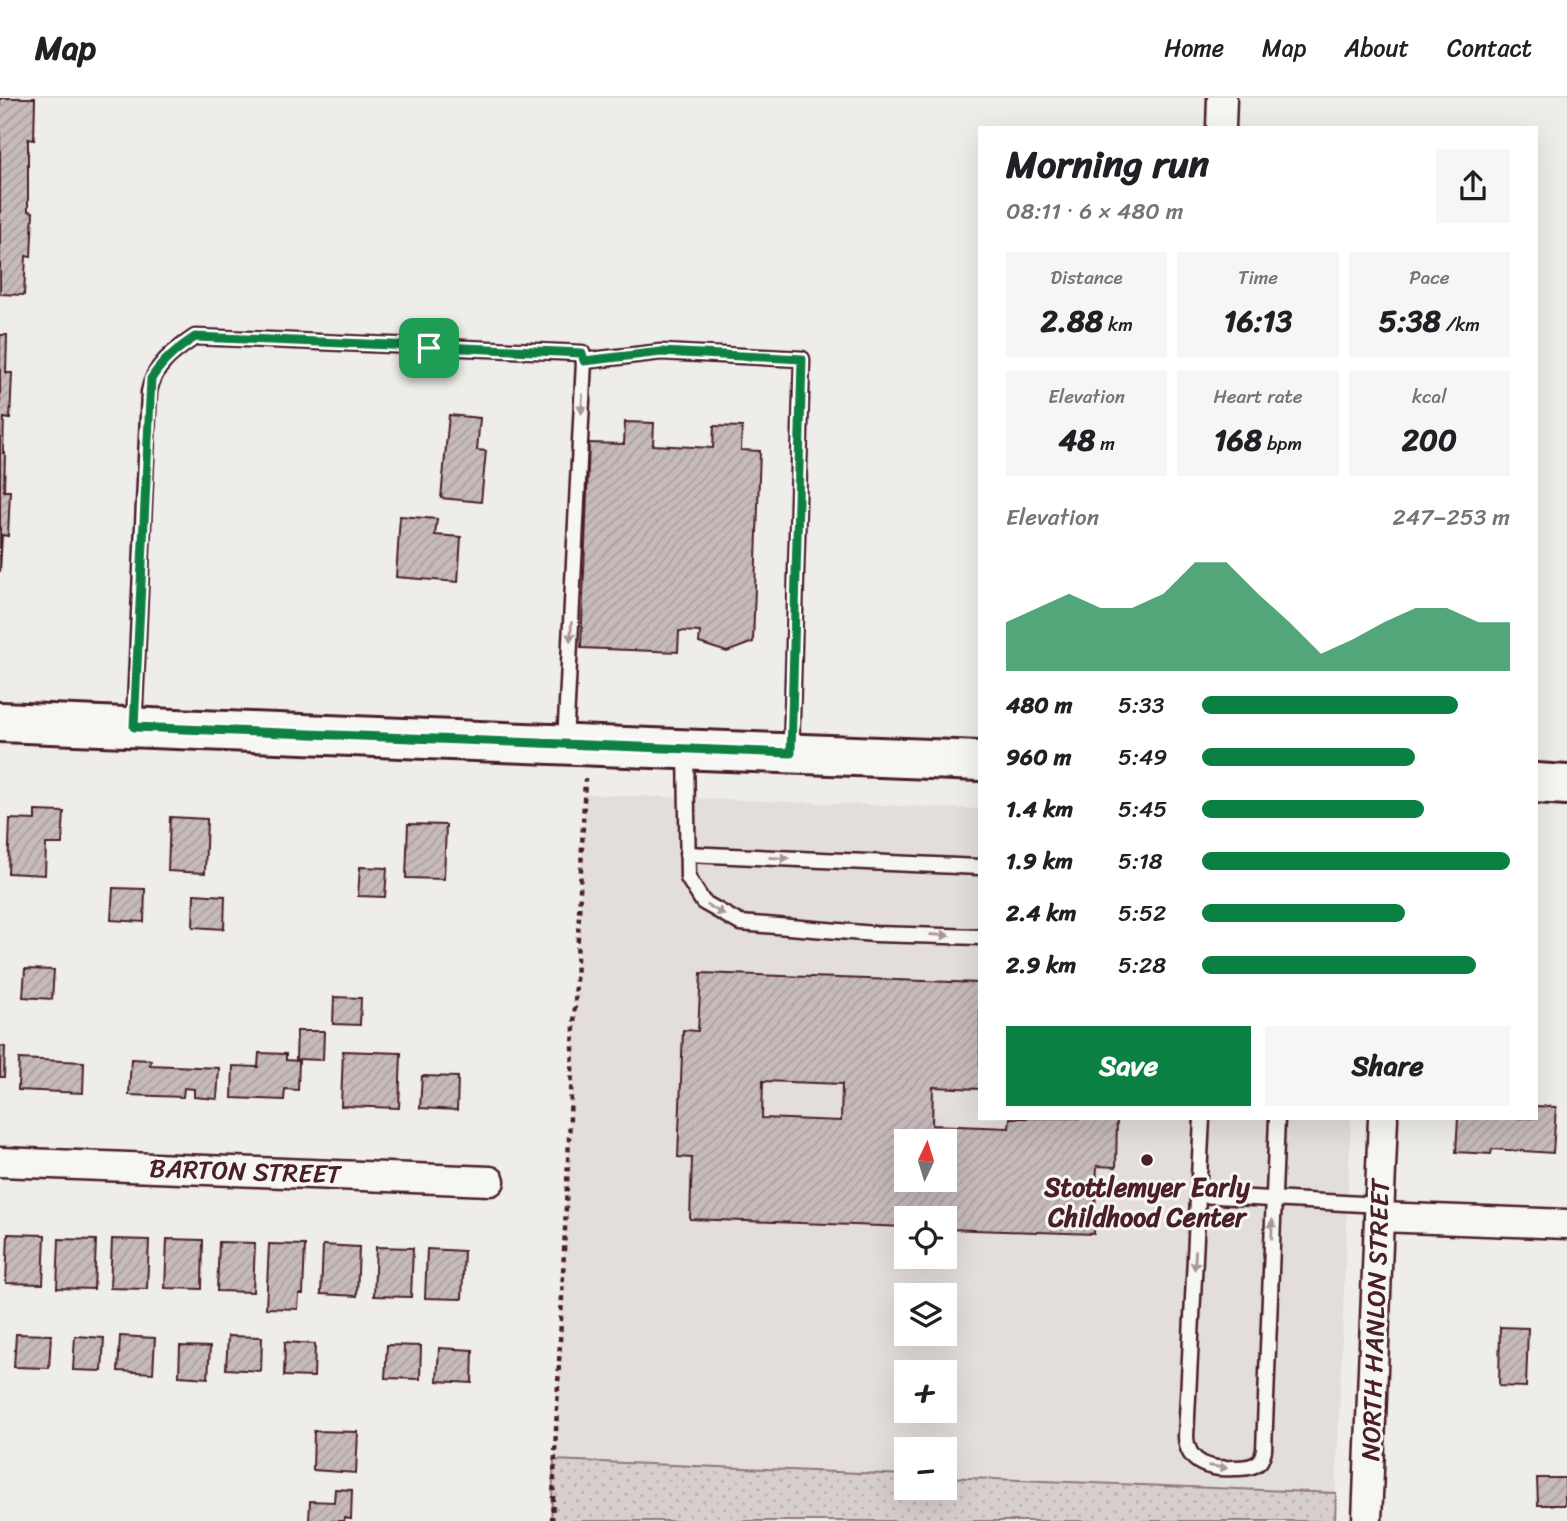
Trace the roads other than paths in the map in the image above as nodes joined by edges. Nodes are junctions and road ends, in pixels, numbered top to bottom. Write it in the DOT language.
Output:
graph roads {
  1 [pos="1222,98"];
  2 [pos="1220,126"];
  3 [pos="584,361"];
  4 [pos="0,722"];
  5 [pos="134,727"];
  6 [pos="686,749"];
  7 [pos="791,753"];
  8 [pos="575,756"];
  9 [pos="978,761"];
  10 [pos="1538,783"];
  11 [pos="1567,785"];
  12 [pos="687,854"];
  13 [pos="978,867"];
  14 [pos="978,937"];
  15 [pos="1202,1120"];
  16 [pos="1276,1120"];
  17 [pos="1383,1120"];
  18 [pos="0,1162"];
  19 [pos="490,1181"];
  20 [pos="1198,1195"];
  21 [pos="1274,1200"];
  22 [pos="1379,1211"];
  23 [pos="1567,1224"];
  24 [pos="1367,1521"];
  1 -- 2 [label="street"];
  3 -- 5 [label="lane"];
  3 -- 7 [label="lane"];
  3 -- 8 [label="lane, one-way"];
  4 -- 5 [label="street"];
  5 -- 8 [label="street"];
  6 -- 7 [label="street"];
  6 -- 8 [label="street"];
  6 -- 12 [label="lane"];
  7 -- 9 [label="street"];
  10 -- 11 [label="street"];
  12 -- 13 [label="lane, one-way"];
  12 -- 14 [label="lane, one-way"];
  15 -- 20 [label="lane"];
  16 -- 21 [label="lane"];
  17 -- 22 [label="street, NORTH HANLON STREET"];
  18 -- 19 [label="street, BARTON STREET"];
  20 -- 21 [label="lane"];
  20 -- 21 [label="lane, one-way"];
  21 -- 22 [label="lane"];
  22 -- 23 [label="street"];
  22 -- 24 [label="street, NORTH HANLON STREET"];
}
